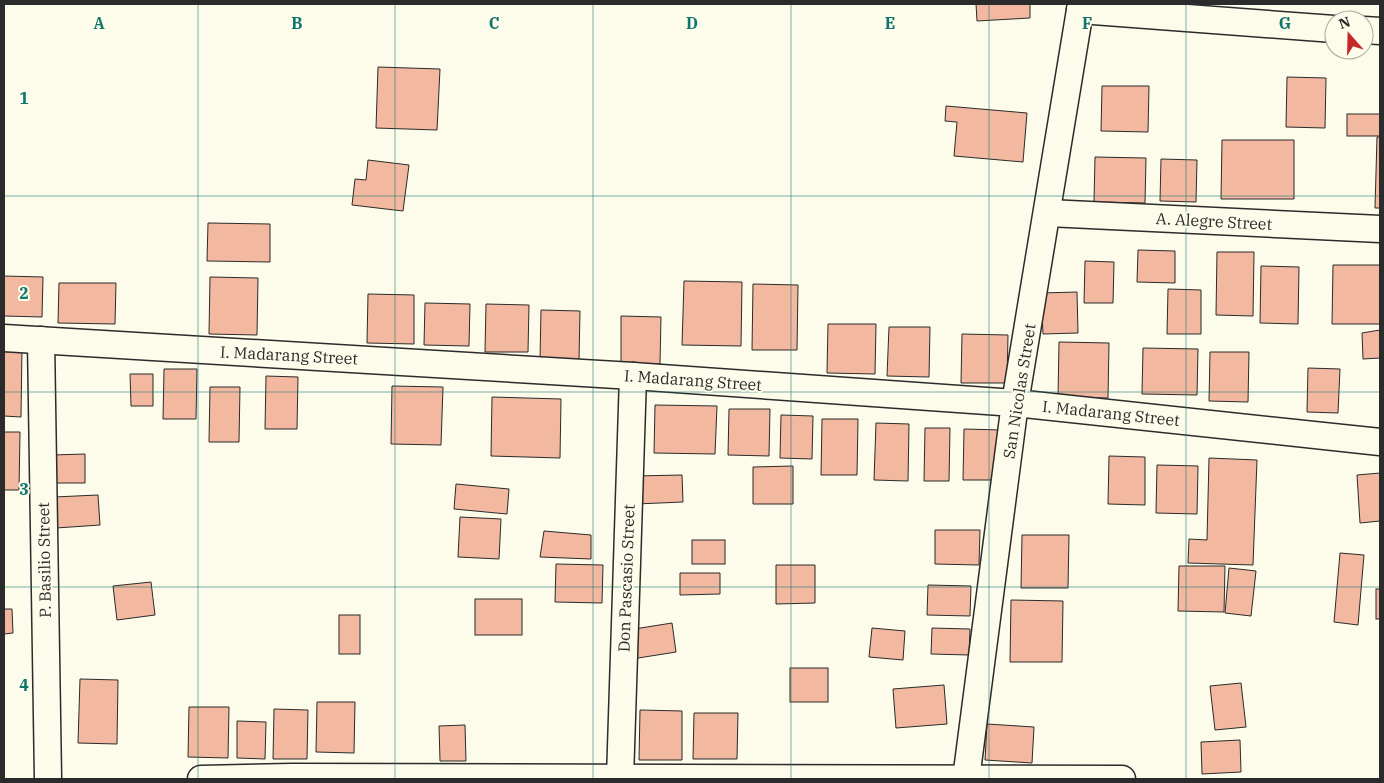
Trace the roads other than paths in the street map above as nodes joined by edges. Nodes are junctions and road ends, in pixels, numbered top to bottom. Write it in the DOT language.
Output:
graph roads {
  1 [pos="1081,7"];
  2 [pos="1324,28"];
  3 [pos="1048,213"];
  4 [pos="1380,228"];
  5 [pos="4,338"];
  6 [pos="41,340"];
  7 [pos="633,376"];
  8 [pos="1016,403"];
  9 [pos="1380,442"];
  10 [pos="966,778"];
  11 [pos="48,779"];
  12 [pos="201,779"];
  13 [pos="620,779"];
  14 [pos="1122,779"];
  1 -- 2 [label="street"];
  1 -- 3 [label="street, San Nicolas Street"];
  3 -- 4 [label="street, A. Alegre Street"];
  3 -- 8 [label="street, San Nicolas Street"];
  5 -- 6 [label="street, I. Madarang Street"];
  6 -- 7 [label="street, I. Madarang Street"];
  6 -- 11 [label="street, P. Basilio Street"];
  7 -- 8 [label="street, I. Madarang Street"];
  7 -- 13 [label="street, Don Pascasio Street"];
  8 -- 9 [label="street, I. Madarang Street"];
  8 -- 10 [label="street, San Nicolas Street"];
  10 -- 13 [label="street"];
  10 -- 14 [label="street"];
  12 -- 13 [label="street"];
}
